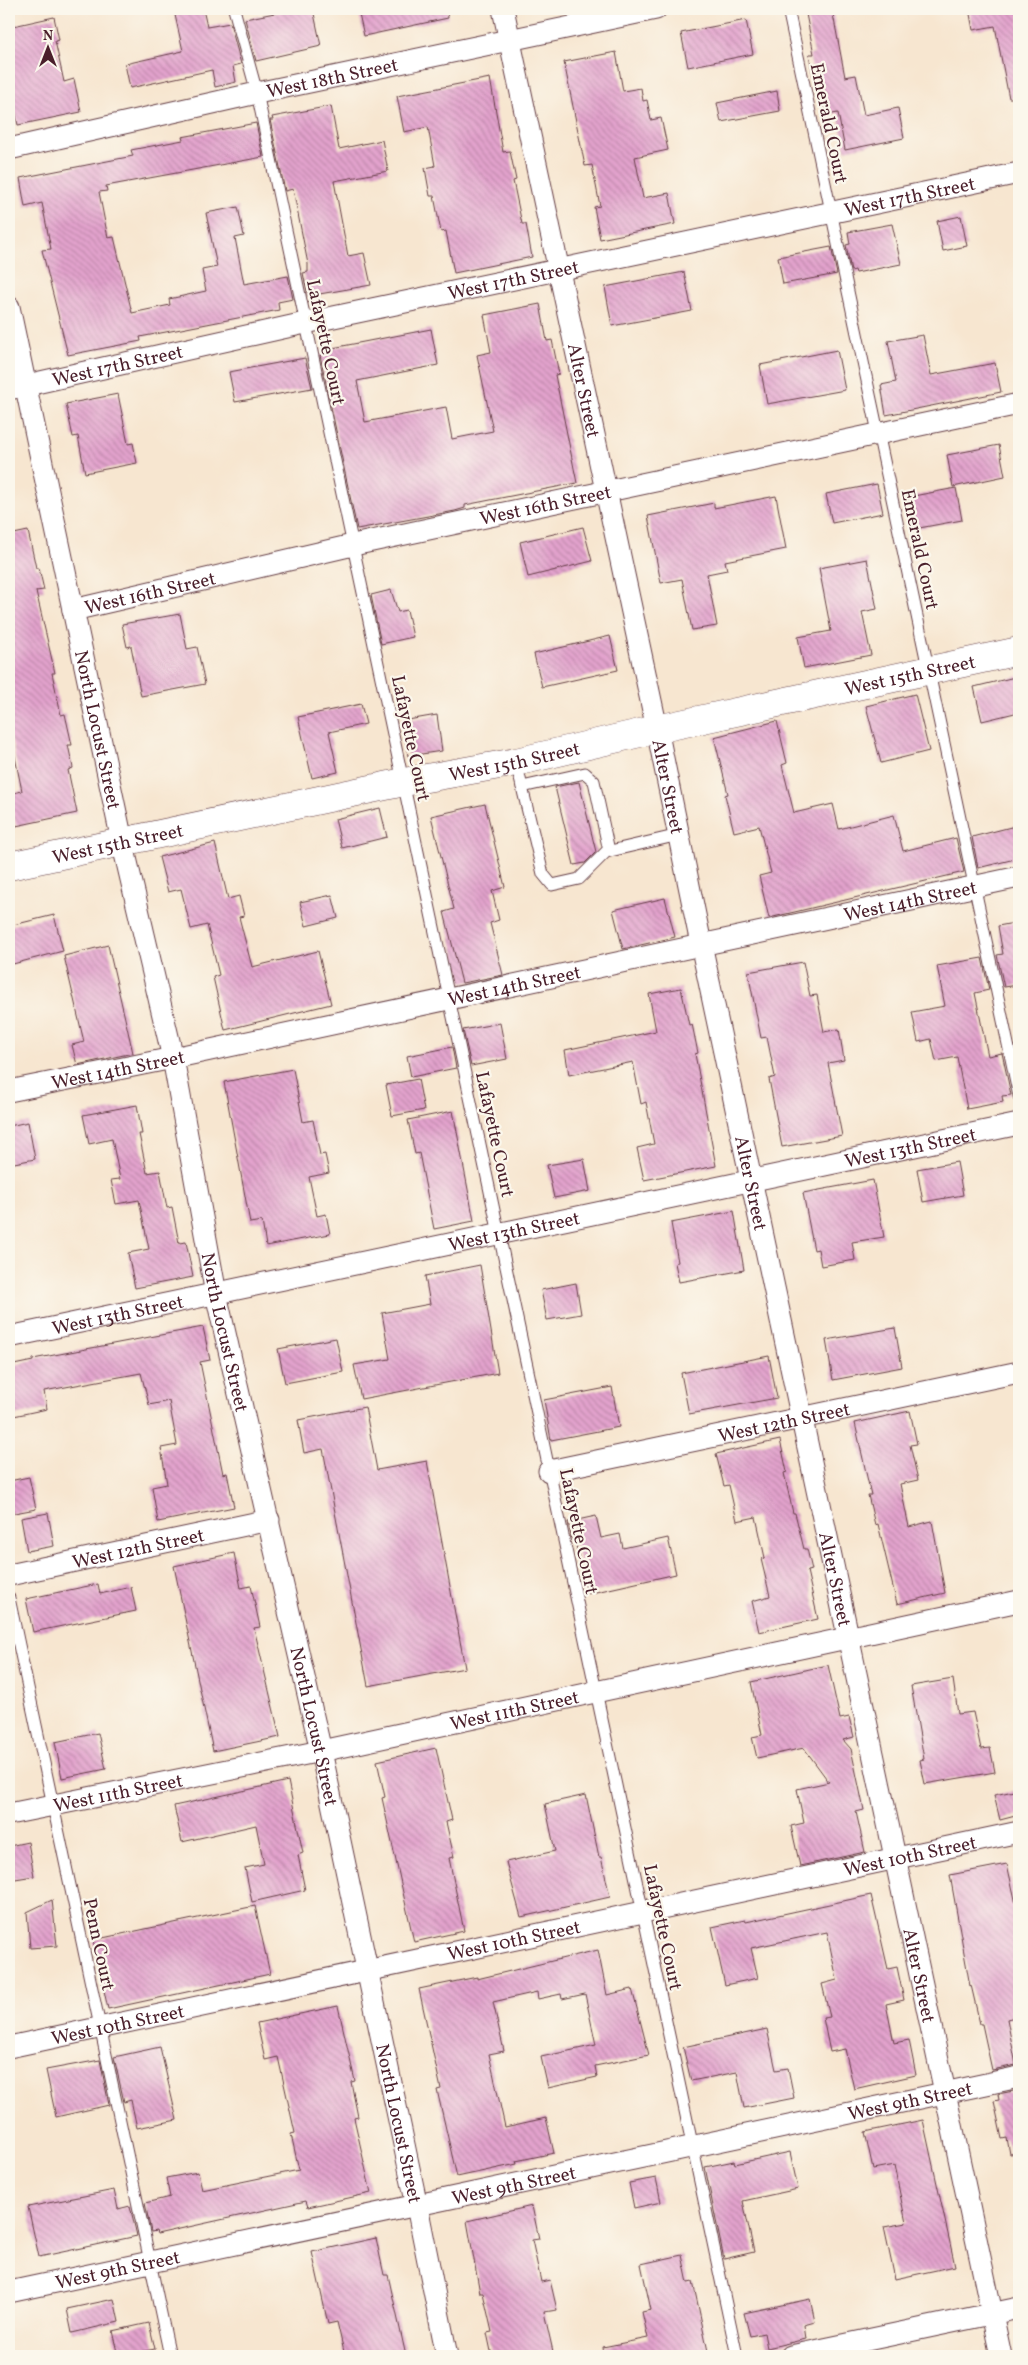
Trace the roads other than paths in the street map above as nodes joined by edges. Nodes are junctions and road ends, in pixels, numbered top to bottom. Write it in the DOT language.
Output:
graph roads {
  1 [pos="234,9"];
  2 [pos="503,9"];
  3 [pos="656,9"];
  4 [pos="788,9"];
  5 [pos="509,40"];
  6 [pos="257,93"];
  7 [pos="9,149"];
  8 [pos="1019,173"];
  9 [pos="832,212"];
  10 [pos="558,270"];
  11 [pos="9,307"];
  12 [pos="305,323"];
  13 [pos="18,387"];
  14 [pos="1019,404"];
  15 [pos="878,434"];
  16 [pos="605,491"];
  17 [pos="353,545"];
  18 [pos="73,610"];
  19 [pos="1019,651"];
  20 [pos="928,671"];
  21 [pos="657,729"];
  22 [pos="519,774"];
  23 [pos="404,782"];
  24 [pos="679,835"];
  25 [pos="122,841"];
  26 [pos="609,851"];
  27 [pos="9,866"];
  28 [pos="1019,877"];
  29 [pos="975,887"];
  30 [pos="701,944"];
  31 [pos="449,998"];
  32 [pos="173,1058"];
  33 [pos="9,1091"];
  34 [pos="1019,1096"];
  35 [pos="1019,1124"];
  36 [pos="752,1180"];
  37 [pos="499,1234"];
  38 [pos="216,1294"];
  39 [pos="9,1337"];
  40 [pos="1019,1372"];
  41 [pos="802,1418"];
  42 [pos="549,1471"];
  43 [pos="269,1520"];
  44 [pos="9,1575"];
  45 [pos="9,1598"];
  46 [pos="1019,1600"];
  47 [pos="848,1636"];
  48 [pos="596,1690"];
  49 [pos="320,1750"];
  50 [pos="53,1804"];
  51 [pos="9,1814"];
  52 [pos="1019,1832"];
  53 [pos="895,1858"];
  54 [pos="643,1912"];
  55 [pos="366,1972"];
  56 [pos="100,2026"];
  57 [pos="9,2047"];
  58 [pos="1019,2077"];
  59 [pos="945,2093"];
  60 [pos="693,2146"];
  61 [pos="418,2206"];
  62 [pos="149,2261"];
  63 [pos="9,2292"];
  64 [pos="1019,2308"];
  65 [pos="992,2314"];
  66 [pos="170,2356"];
  67 [pos="447,2356"];
  68 [pos="737,2356"];
  69 [pos="791,2356"];
  70 [pos="1001,2356"];
  1 -- 6 [label="lane, Lafayette Court"];
  2 -- 5 [label="street, Alter Street"];
  3 -- 5 [label="street, West 18th Street"];
  4 -- 9 [label="lane, Emerald Court"];
  5 -- 6 [label="street, West 18th Street"];
  5 -- 10 [label="street, Alter Street"];
  6 -- 7 [label="street, West 18th Street"];
  6 -- 12 [label="lane, Lafayette Court"];
  8 -- 9 [label="street, West 17th Street"];
  9 -- 10 [label="street, West 17th Street"];
  9 -- 15 [label="lane, Emerald Court"];
  10 -- 12 [label="street, West 17th Street"];
  10 -- 16 [label="street, Alter Street"];
  11 -- 13 [label="street, North Locust Street"];
  12 -- 13 [label="street, West 17th Street"];
  12 -- 17 [label="lane, Lafayette Court"];
  13 -- 18 [label="street, North Locust Street"];
  14 -- 15 [label="street, West 16th Street"];
  15 -- 16 [label="street, West 16th Street"];
  15 -- 20 [label="lane, Emerald Court"];
  16 -- 17 [label="street, West 16th Street"];
  16 -- 21 [label="street, Alter Street"];
  17 -- 18 [label="street, West 16th Street"];
  17 -- 23 [label="lane, Lafayette Court"];
  18 -- 25 [label="street, North Locust Street"];
  19 -- 20 [label="main road, West 15th Street"];
  20 -- 21 [label="main road, West 15th Street"];
  20 -- 29 [label="lane, Emerald Court"];
  21 -- 22 [label="main road, West 15th Street"];
  21 -- 24 [label="street, Alter Street"];
  22 -- 23 [label="main road, West 15th Street"];
  22 -- 26 [label="lane"];
  22 -- 26 [label="lane"];
  23 -- 25 [label="main road, West 15th Street"];
  23 -- 31 [label="lane, Lafayette Court"];
  24 -- 26 [label="lane"];
  24 -- 30 [label="street, Alter Street"];
  25 -- 27 [label="main road, West 15th Street"];
  25 -- 32 [label="street, North Locust Street"];
  28 -- 29 [label="street, West 14th Street"];
  29 -- 30 [label="street, West 14th Street"];
  29 -- 34 [label="lane, Emerald Court"];
  30 -- 31 [label="street, West 14th Street"];
  30 -- 36 [label="street, Alter Street"];
  31 -- 32 [label="street, West 14th Street"];
  31 -- 37 [label="lane, Lafayette Court"];
  32 -- 33 [label="street, West 14th Street"];
  32 -- 38 [label="street, North Locust Street"];
  35 -- 36 [label="street, West 13th Street"];
  36 -- 37 [label="street, West 13th Street"];
  36 -- 41 [label="street, Alter Street"];
  37 -- 38 [label="street, West 13th Street"];
  37 -- 42 [label="lane, Lafayette Court"];
  38 -- 39 [label="street, West 13th Street"];
  38 -- 43 [label="street, North Locust Street"];
  40 -- 41 [label="street, West 12th Street"];
  41 -- 42 [label="street, West 12th Street"];
  41 -- 47 [label="street, Alter Street"];
  42 -- 48 [label="lane, Lafayette Court"];
  43 -- 44 [label="street, West 12th Street"];
  43 -- 49 [label="street, North Locust Street"];
  45 -- 50 [label="lane, Penn Court"];
  46 -- 47 [label="street, West 11th Street"];
  47 -- 48 [label="street, West 11th Street"];
  47 -- 53 [label="street, Alter Street"];
  48 -- 49 [label="street, West 11th Street"];
  48 -- 54 [label="lane, Lafayette Court"];
  49 -- 50 [label="street, West 11th Street"];
  49 -- 55 [label="street, North Locust Street"];
  50 -- 51 [label="street, West 11th Street"];
  50 -- 56 [label="lane, Penn Court"];
  52 -- 53 [label="street, West 10th Street"];
  53 -- 54 [label="street, West 10th Street"];
  53 -- 59 [label="street, Alter Street"];
  54 -- 55 [label="street, West 10th Street"];
  54 -- 60 [label="lane, Lafayette Court"];
  55 -- 56 [label="street, West 10th Street"];
  55 -- 61 [label="street, North Locust Street"];
  56 -- 57 [label="street, West 10th Street"];
  56 -- 62 [label="lane, Penn Court"];
  58 -- 59 [label="street, West 9th Street"];
  59 -- 60 [label="street, West 9th Street"];
  59 -- 65 [label="street, Alter Street"];
  60 -- 61 [label="street, West 9th Street"];
  60 -- 68 [label="lane, Lafayette Court"];
  61 -- 62 [label="street, West 9th Street"];
  61 -- 67 [label="street, North Locust Street"];
  62 -- 63 [label="street, West 9th Street"];
  62 -- 66 [label="lane, Penn Court"];
  64 -- 65 [label="street"];
  65 -- 69 [label="street"];
  65 -- 70 [label="street, Alter Street"];
}
